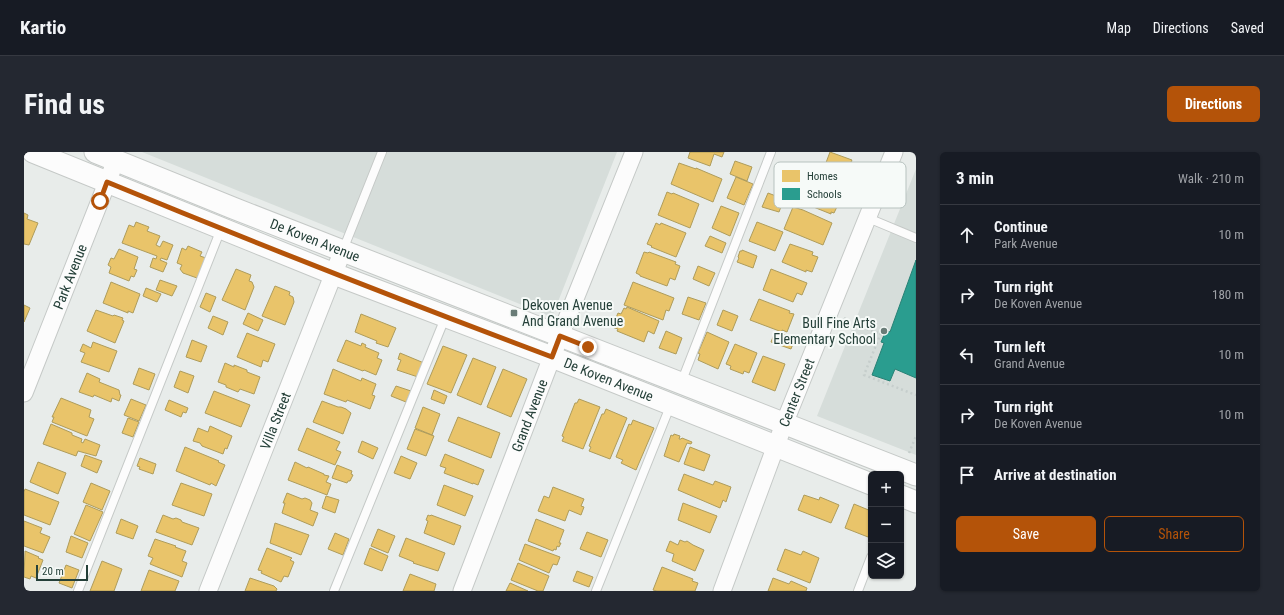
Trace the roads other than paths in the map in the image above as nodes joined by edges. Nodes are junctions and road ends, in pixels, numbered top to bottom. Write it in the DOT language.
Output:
graph roads {
  1 [pos="33,152"];
  2 [pos="95,152"];
  3 [pos="382,152"];
  4 [pos="634,152"];
  5 [pos="771,152"];
  6 [pos="894,152"];
  7 [pos="116,160"];
  8 [pos="890,162"];
  9 [pos="107,182"];
  10 [pos="872,208"];
  11 [pos="868,218"];
  12 [pos="221,229"];
  13 [pos="916,238"];
  14 [pos="343,250"];
  15 [pos="334,274"];
  16 [pos="446,316"];
  17 [pos="560,336"];
  18 [pos="552,357"];
  19 [pos="681,383"];
  20 [pos="24,393"];
  21 [pos="671,404"];
  22 [pos="784,424"];
  23 [pos="776,446"];
  24 [pos="916,475"];
  25 [pos="868,483"];
  26 [pos="904,497"];
  27 [pos="916,502"];
  28 [pos="868,565"];
  29 [pos="78,591"];
  30 [pos="208,591"];
  31 [pos="334,591"];
  32 [pos="462,591"];
  33 [pos="596,591"];
  34 [pos="722,591"];
  35 [pos="858,591"];
  1 -- 9 [label="street, De Koven Avenue"];
  2 -- 7 [label="street, De Koven Avenue"];
  3 -- 14 [label="lane"];
  4 -- 17 [label="street, Grand Avenue"];
  5 -- 19 [label="lane"];
  6 -- 8 [label="street, Center Street"];
  7 -- 9 [label="street, Park Avenue"];
  7 -- 14 [label="street, De Koven Avenue"];
  9 -- 12 [label="street, De Koven Avenue"];
  9 -- 20 [label="street, Park Avenue"];
  10 -- 11 [label="street, Center Street"];
  11 -- 13 [label="lane"];
  11 -- 22 [label="street, Center Street"];
  12 -- 15 [label="street, De Koven Avenue"];
  12 -- 29 [label="lane"];
  14 -- 15 [label="street, Villa Street"];
  14 -- 17 [label="street, De Koven Avenue"];
  15 -- 16 [label="street, De Koven Avenue"];
  15 -- 30 [label="street, Villa Street"];
  16 -- 18 [label="street, De Koven Avenue"];
  16 -- 31 [label="lane"];
  17 -- 18 [label="street, Grand Avenue"];
  17 -- 19 [label="street, De Koven Avenue"];
  18 -- 21 [label="street, De Koven Avenue"];
  18 -- 32 [label="street, Grand Avenue"];
  19 -- 22 [label="street, De Koven Avenue"];
  21 -- 23 [label="street, De Koven Avenue"];
  21 -- 33 [label="lane"];
  22 -- 23 [label="street, Center Street"];
  22 -- 24 [label="street, De Koven Avenue"];
  23 -- 25 [label="street, De Koven Avenue"];
  23 -- 34 [label="street, Center Street"];
  26 -- 27 [label="street"];
  28 -- 35 [label="lane"];
}
